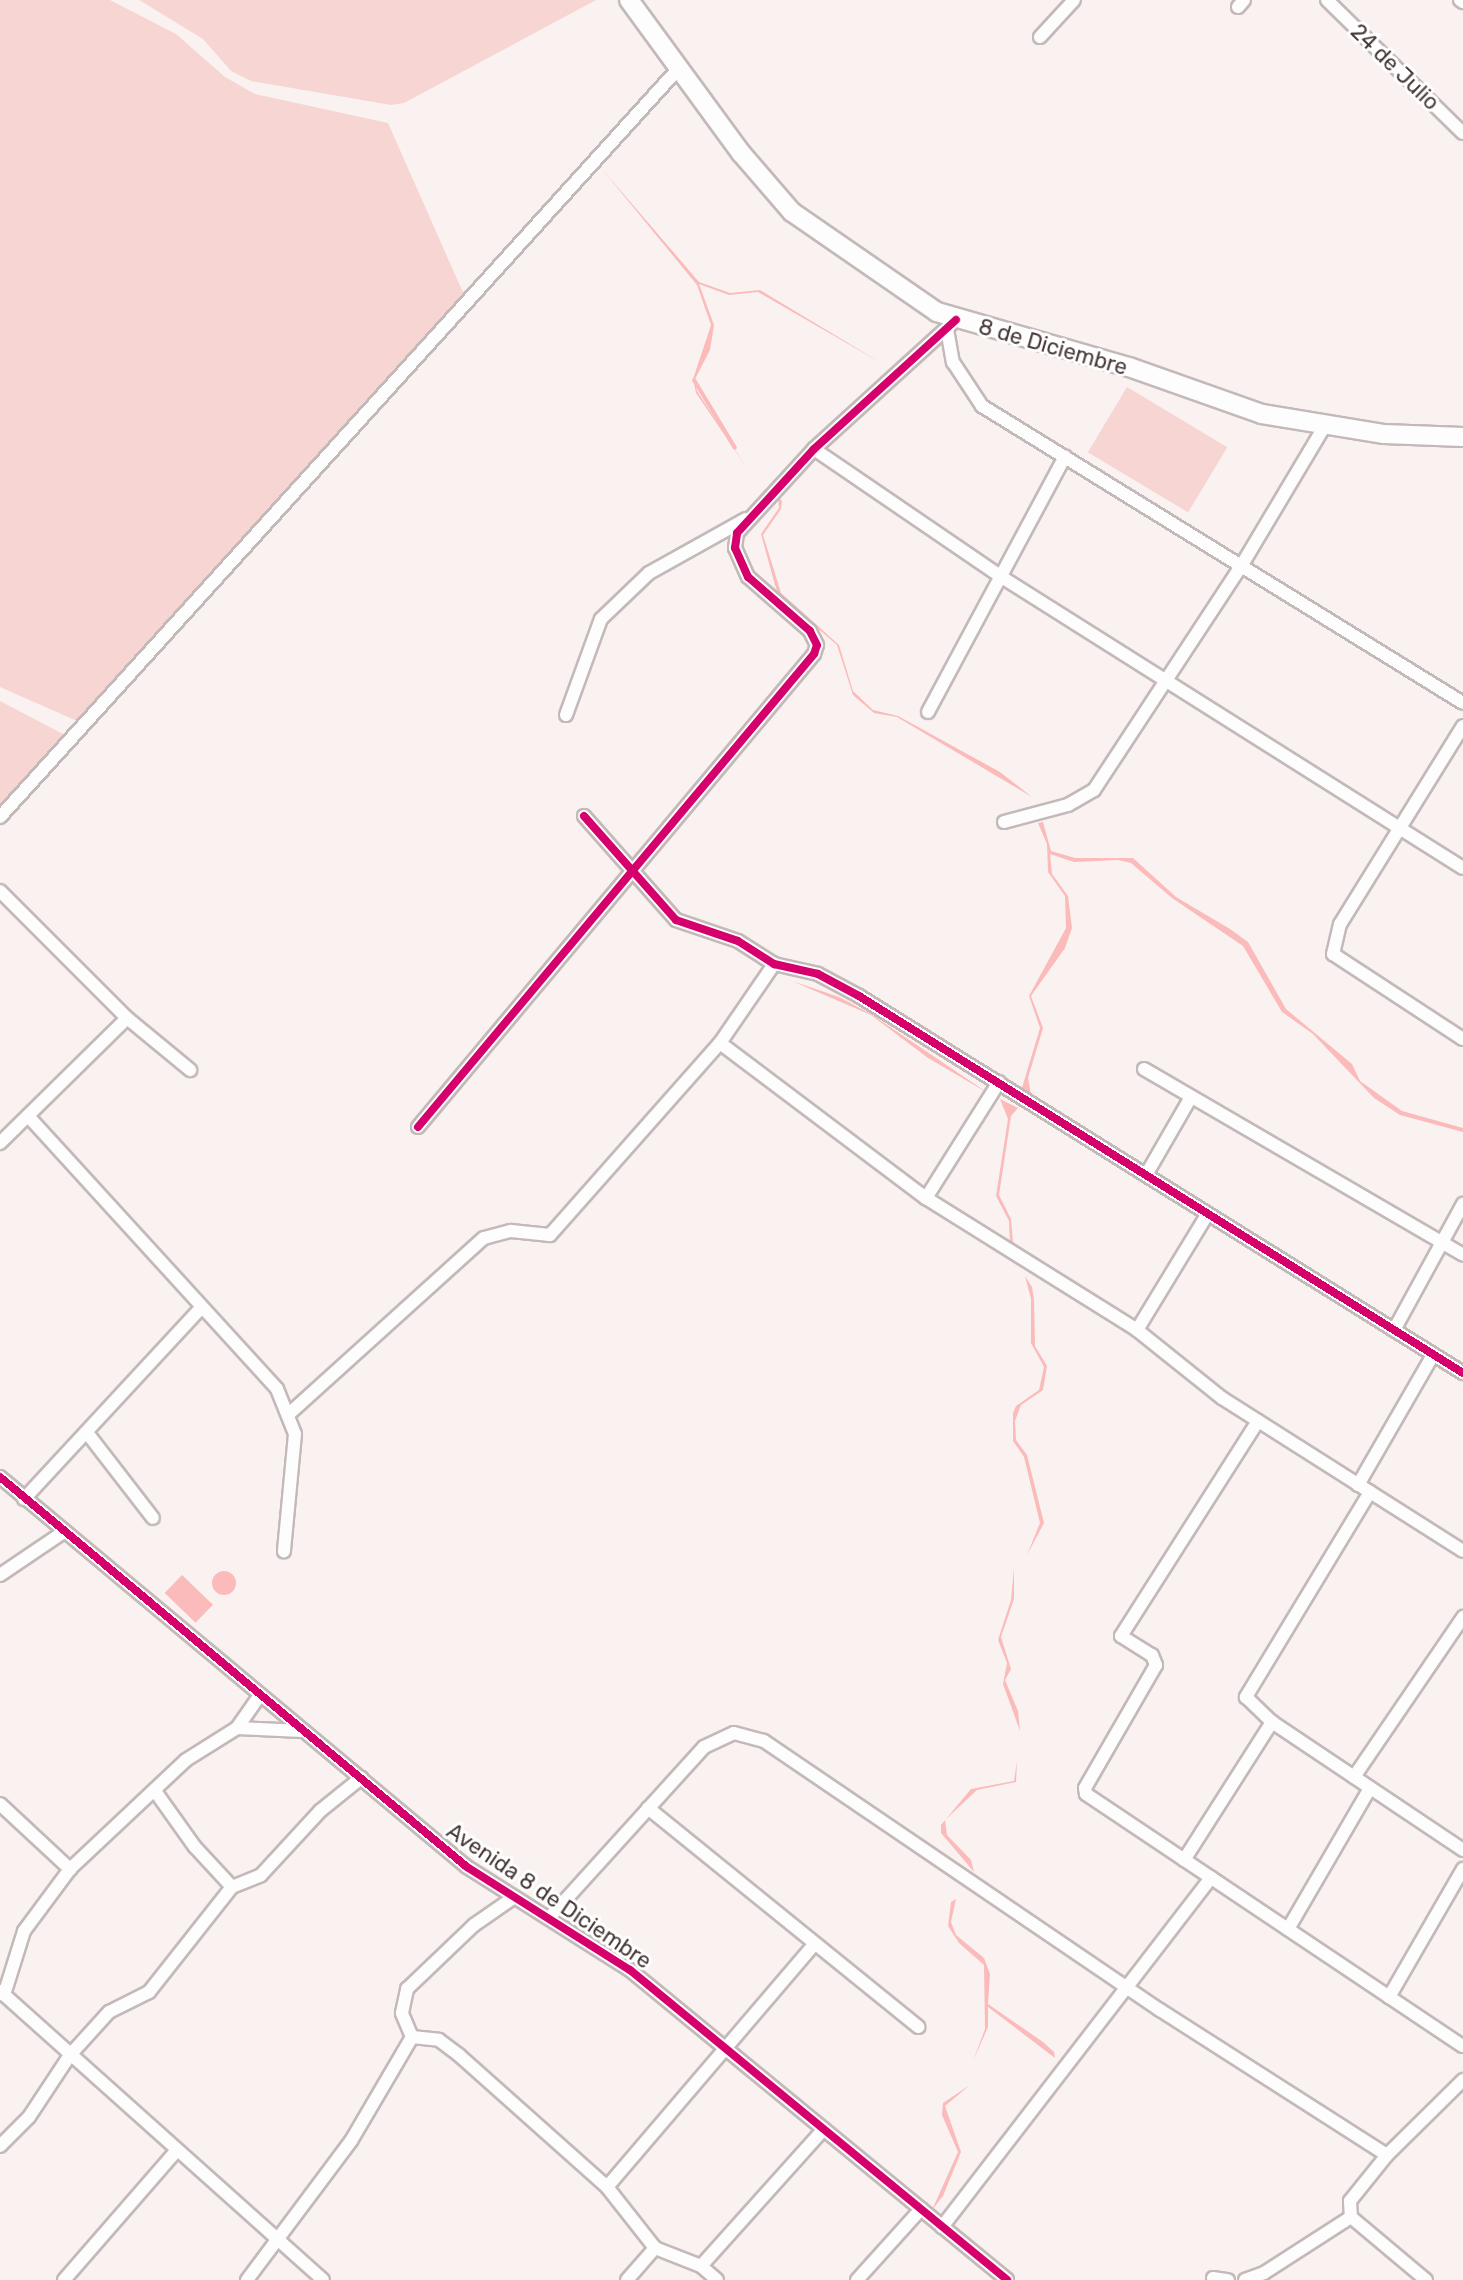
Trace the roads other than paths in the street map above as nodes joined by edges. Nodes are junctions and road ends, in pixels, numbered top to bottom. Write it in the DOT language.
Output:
graph roads {
  1 [pos="629,0"];
  2 [pos="1074,0"];
  3 [pos="1327,0"];
  4 [pos="1040,37"];
  5 [pos="677,70"];
  6 [pos="1463,133"];
  7 [pos="952,324"];
  8 [pos="1324,427"];
  9 [pos="1463,437"];
  10 [pos="814,449"];
  11 [pos="1065,456"];
  12 [pos="746,519"];
  13 [pos="1243,563"];
  14 [pos="1000,576"];
  15 [pos="1167,681"];
  16 [pos="1463,703"];
  17 [pos="928,712"];
  18 [pos="566,715"];
  19 [pos="1463,726"];
  20 [pos="584,816"];
  21 [pos="0,817"];
  22 [pos="1004,822"];
  23 [pos="1397,826"];
  24 [pos="1463,868"];
  25 [pos="635,869"];
  26 [pos="0,891"];
  27 [pos="774,964"];
  28 [pos="127,1018"];
  29 [pos="1463,1039"];
  30 [pos="720,1043"];
  31 [pos="1144,1069"];
  32 [pos="190,1070"];
  33 [pos="999,1082"];
  34 [pos="1191,1097"];
  35 [pos="28,1116"];
  36 [pos="418,1127"];
  37 [pos="0,1143"];
  38 [pos="1146,1175"];
  39 [pos="926,1198"];
  40 [pos="1463,1204"];
  41 [pos="1207,1215"];
  42 [pos="1440,1242"];
  43 [pos="1463,1255"];
  44 [pos="201,1308"];
  45 [pos="1137,1330"];
  46 [pos="1394,1330"];
  47 [pos="1433,1355"];
  48 [pos="1463,1373"];
  49 [pos="290,1413"];
  50 [pos="1258,1421"];
  51 [pos="88,1434"];
  52 [pos="0,1477"];
  53 [pos="1364,1489"];
  54 [pos="24,1499"];
  55 [pos="153,1518"];
  56 [pos="62,1533"];
  57 [pos="284,1551"];
  58 [pos="1463,1551"];
  59 [pos="0,1575"];
  60 [pos="1463,1617"];
  61 [pos="260,1695"];
  62 [pos="1272,1722"];
  63 [pos="237,1728"];
  64 [pos="302,1731"];
  65 [pos="1354,1777"];
  66 [pos="361,1778"];
  67 [pos="1370,1788"];
  68 [pos="155,1791"];
  69 [pos="0,1804"];
  70 [pos="648,1808"];
  71 [pos="1463,1850"];
  72 [pos="1184,1860"];
  73 [pos="70,1869"];
  74 [pos="1463,1869"];
  75 [pos="1211,1878"];
  76 [pos="232,1887"];
  77 [pos="513,1898"];
  78 [pos="549,1918"];
  79 [pos="1288,1929"];
  80 [pos="813,1946"];
  81 [pos="1128,1988"];
  82 [pos="2,1993"];
  83 [pos="1389,1997"];
  84 [pos="918,2027"];
  85 [pos="412,2037"];
  86 [pos="727,2046"];
  87 [pos="1463,2046"];
  88 [pos="70,2055"];
  89 [pos="1461,2085"];
  90 [pos="824,2129"];
  91 [pos="0,2146"];
  92 [pos="177,2150"];
  93 [pos="1387,2155"];
  94 [pos="607,2187"];
  95 [pos="921,2209"];
  96 [pos="1351,2217"];
  97 [pos="942,2227"];
  98 [pos="279,2241"];
  99 [pos="655,2248"];
  100 [pos="701,2266"];
  101 [pos="1213,2278"];
  102 [pos="64,2280"];
  103 [pos="247,2280"];
  104 [pos="323,2280"];
  105 [pos="627,2280"];
  106 [pos="717,2280"];
  107 [pos="857,2280"];
  108 [pos="1007,2280"];
  109 [pos="1228,2280"];
  110 [pos="1245,2280"];
  111 [pos="1426,2280"];
  1 -- 5 [label="street, 8 de Diciembre"];
  2 -- 4 [label="street"];
  3 -- 6 [label="street, 24 de Julio"];
  5 -- 7 [label="street, 8 de Diciembre"];
  5 -- 21 [label="street"];
  7 -- 8 [label="street, 8 de Diciembre"];
  7 -- 10 [label="street"];
  7 -- 11 [label="street"];
  8 -- 9 [label="street, 8 de Diciembre"];
  8 -- 13 [label="street"];
  10 -- 12 [label="street"];
  10 -- 14 [label="street"];
  11 -- 13 [label="street"];
  11 -- 14 [label="street"];
  12 -- 18 [label="street"];
  12 -- 25 [label="street"];
  13 -- 15 [label="street"];
  13 -- 16 [label="street"];
  14 -- 15 [label="street"];
  14 -- 17 [label="street"];
  15 -- 22 [label="street"];
  15 -- 23 [label="street"];
  19 -- 23 [label="street"];
  20 -- 25 [label="street"];
  23 -- 24 [label="street"];
  23 -- 29 [label="street"];
  25 -- 27 [label="street"];
  25 -- 36 [label="street"];
  26 -- 28 [label="street"];
  27 -- 30 [label="street"];
  27 -- 33 [label="street"];
  28 -- 32 [label="street"];
  28 -- 35 [label="street"];
  30 -- 39 [label="street"];
  30 -- 49 [label="street"];
  31 -- 34 [label="street"];
  33 -- 38 [label="street"];
  33 -- 39 [label="street"];
  34 -- 38 [label="street"];
  34 -- 42 [label="street"];
  35 -- 37 [label="street"];
  35 -- 44 [label="street"];
  38 -- 41 [label="street"];
  39 -- 45 [label="street"];
  40 -- 42 [label="street"];
  41 -- 45 [label="street"];
  41 -- 46 [label="street"];
  42 -- 43 [label="street"];
  42 -- 46 [label="street"];
  44 -- 49 [label="street"];
  44 -- 51 [label="street"];
  45 -- 50 [label="street"];
  46 -- 47 [label="street"];
  47 -- 48 [label="street"];
  47 -- 53 [label="street"];
  49 -- 57 [label="street"];
  50 -- 53 [label="street"];
  50 -- 72 [label="street"];
  51 -- 54 [label="street"];
  51 -- 55 [label="street"];
  52 -- 54 [label="street, Avenida 8 de Diciembre"];
  53 -- 58 [label="street"];
  53 -- 62 [label="street"];
  54 -- 56 [label="street, Avenida 8 de Diciembre"];
  56 -- 59 [label="street"];
  56 -- 61 [label="street, Avenida 8 de Diciembre"];
  60 -- 65 [label="street"];
  61 -- 63 [label="street"];
  61 -- 64 [label="street, Avenida 8 de Diciembre"];
  62 -- 65 [label="street"];
  62 -- 72 [label="street"];
  63 -- 64 [label="street"];
  63 -- 68 [label="street"];
  64 -- 66 [label="street, Avenida 8 de Diciembre"];
  65 -- 67 [label="street"];
  66 -- 76 [label="street"];
  66 -- 77 [label="street, Avenida 8 de Diciembre"];
  67 -- 71 [label="street"];
  67 -- 79 [label="street"];
  68 -- 73 [label="street"];
  68 -- 76 [label="street"];
  69 -- 73 [label="street"];
  70 -- 78 [label="street"];
  70 -- 80 [label="street"];
  70 -- 81 [label="street"];
  72 -- 75 [label="street"];
  73 -- 82 [label="street"];
  74 -- 83 [label="street"];
  75 -- 79 [label="street"];
  75 -- 81 [label="street"];
  76 -- 88 [label="street"];
  77 -- 78 [label="street, Avenida 8 de Diciembre"];
  77 -- 85 [label="street"];
  78 -- 86 [label="street, Avenida 8 de Diciembre"];
  79 -- 83 [label="street"];
  80 -- 84 [label="street"];
  80 -- 86 [label="street"];
  81 -- 93 [label="street"];
  81 -- 97 [label="street"];
  82 -- 88 [label="street"];
  83 -- 87 [label="street"];
  85 -- 94 [label="street"];
  85 -- 98 [label="street"];
  86 -- 90 [label="street, Avenida 8 de Diciembre"];
  86 -- 94 [label="street"];
  88 -- 91 [label="street"];
  88 -- 92 [label="street"];
  89 -- 93 [label="street"];
  90 -- 95 [label="street, Avenida 8 de Diciembre"];
  90 -- 100 [label="street"];
  92 -- 98 [label="street"];
  92 -- 102 [label="street"];
  93 -- 96 [label="street"];
  94 -- 99 [label="street"];
  95 -- 97 [label="street, Avenida 8 de Diciembre"];
  95 -- 107 [label="street"];
  96 -- 110 [label="street"];
  96 -- 111 [label="street"];
  97 -- 108 [label="street, Avenida 8 de Diciembre"];
  98 -- 103 [label="street"];
  98 -- 104 [label="street"];
  99 -- 100 [label="street"];
  99 -- 105 [label="street"];
  100 -- 106 [label="street"];
  101 -- 109 [label="street"];
}
